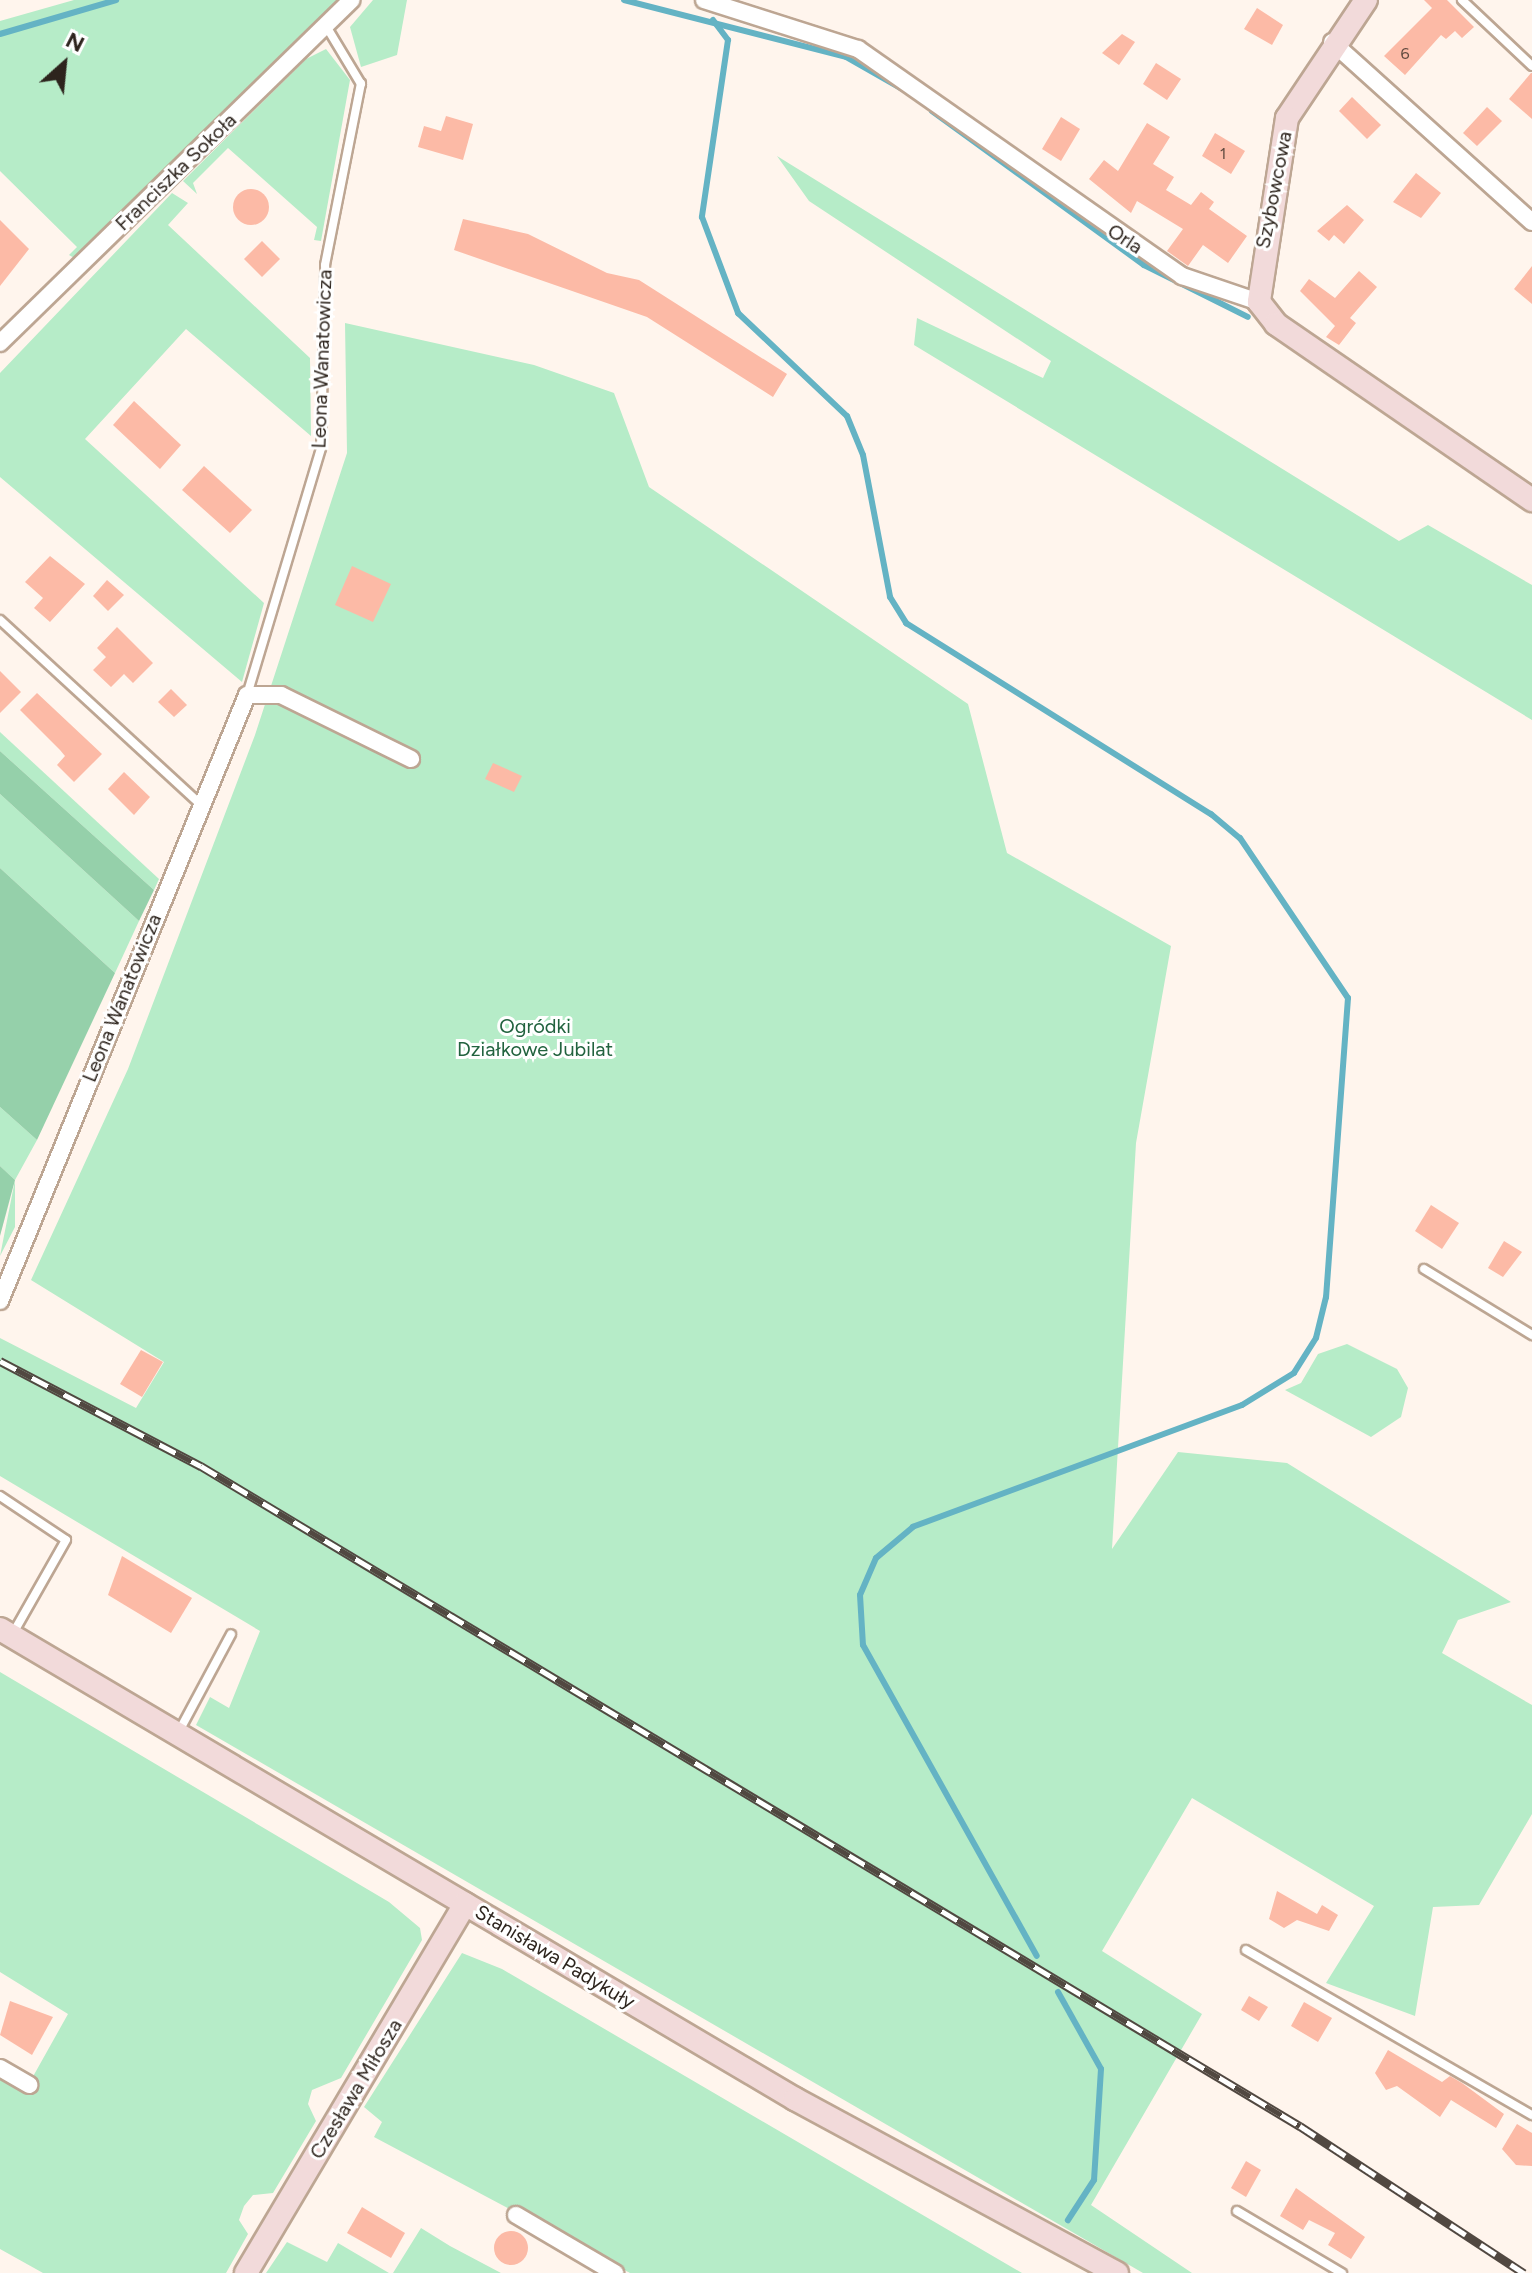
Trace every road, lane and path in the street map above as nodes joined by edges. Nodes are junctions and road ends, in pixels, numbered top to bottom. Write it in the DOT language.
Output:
graph roads {
  1 [pos="351,0"];
  2 [pos="704,0"];
  3 [pos="1366,0"];
  4 [pos="1462,0"];
  5 [pos="326,26"];
  6 [pos="1332,42"];
  7 [pos="1532,66"];
  8 [pos="1532,222"];
  9 [pos="1259,302"];
  10 [pos="0,343"];
  11 [pos="1532,500"];
  12 [pos="0,620"];
  13 [pos="247,695"];
  14 [pos="411,759"];
  15 [pos="201,805"];
  16 [pos="1424,1269"];
  17 [pos="0,1301"];
  18 [pos="1532,1335"];
  19 [pos="0,1496"];
  20 [pos="6,1632"];
  21 [pos="231,1634"];
  22 [pos="178,1734"];
  23 [pos="465,1904"];
  24 [pos="1246,1950"];
  25 [pos="0,2068"];
  26 [pos="29,2085"];
  27 [pos="1532,2115"];
  28 [pos="1237,2211"];
  29 [pos="516,2215"];
  30 [pos="246,2273"];
  31 [pos="615,2273"];
  32 [pos="1117,2273"];
  33 [pos="1342,2273"];
  1 -- 5 [label="street, Franciszka Sokoła"];
  2 -- 9 [label="street, Orla"];
  3 -- 6 [label="street, Szybowcowa"];
  4 -- 7 [label="lane"];
  5 -- 10 [label="street, Franciszka Sokoła"];
  5 -- 13 [label="lane, Leona Wanatowicza"];
  6 -- 8 [label="street"];
  6 -- 9 [label="street, Szybowcowa"];
  9 -- 11 [label="street, Orla"];
  12 -- 15 [label="lane"];
  13 -- 14 [label="street"];
  13 -- 15 [label="street, Leona Wanatowicza"];
  15 -- 17 [label="street, Leona Wanatowicza"];
  16 -- 18 [label="lane"];
  19 -- 20 [label="lane"];
  20 -- 22 [label="street, Stanisława Padykuły"];
  21 -- 22 [label="lane"];
  22 -- 23 [label="street, Stanisława Padykuły"];
  23 -- 30 [label="street, Czesława Miłosza"];
  23 -- 32 [label="street, Stanisława Padykuły"];
  24 -- 27 [label="lane"];
  25 -- 26 [label="street"];
  28 -- 33 [label="lane"];
  29 -- 31 [label="street"];
}
